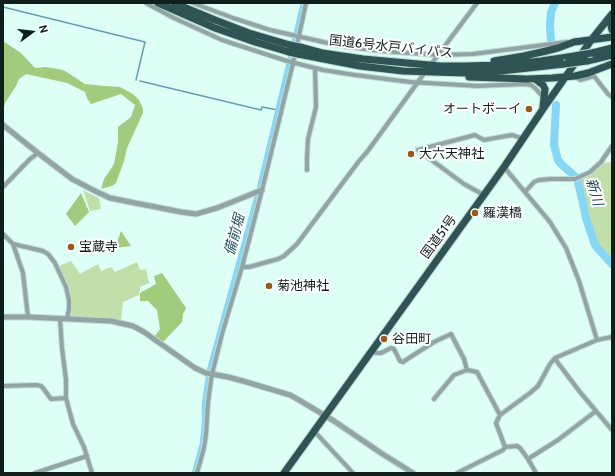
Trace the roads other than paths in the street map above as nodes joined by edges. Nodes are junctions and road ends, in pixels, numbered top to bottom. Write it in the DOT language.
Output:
graph roads {
  1 [pos="146,3"];
  2 [pos="158,3"];
  3 [pos="174,3"];
  4 [pos="193,3"];
  5 [pos="306,3"];
  6 [pos="477,3"];
  7 [pos="611,15"];
  8 [pos="612,30"];
  9 [pos="296,36"];
  10 [pos="612,37"];
  11 [pos="592,39"];
  12 [pos="574,42"];
  13 [pos="289,48"];
  14 [pos="612,48"];
  15 [pos="299,51"];
  16 [pos="438,55"];
  17 [pos="612,55"];
  18 [pos="290,62"];
  19 [pos="432,63"];
  20 [pos="612,64"];
  21 [pos="440,66"];
  22 [pos="315,68"];
  23 [pos="453,73"];
  24 [pos="423,75"];
  25 [pos="574,76"];
  26 [pos="565,77"];
  27 [pos="535,79"];
  28 [pos="418,82"];
  29 [pos="612,97"];
  30 [pos="544,98"];
  31 [pos="543,109"];
  32 [pos="3,124"];
  33 [pos="524,139"];
  34 [pos="612,146"];
  35 [pos="38,153"];
  36 [pos="504,167"];
  37 [pos="307,170"];
  38 [pos="3,188"];
  39 [pos="259,191"];
  40 [pos="525,192"];
  41 [pos="484,195"];
  42 [pos="3,234"];
  43 [pos="13,244"];
  44 [pos="242,267"];
  45 [pos="3,317"];
  46 [pos="28,317"];
  47 [pos="60,319"];
  48 [pos="67,319"];
  49 [pos="612,337"];
  50 [pos="597,340"];
  51 [pos="371,351"];
  52 [pos="555,358"];
  53 [pos="467,370"];
  54 [pos="209,374"];
  55 [pos="3,381"];
  56 [pos="3,386"];
  57 [pos="66,398"];
  58 [pos="434,399"];
  59 [pos="596,411"];
  60 [pos="500,415"];
  61 [pos="325,416"];
  62 [pos="612,430"];
  63 [pos="314,431"];
  64 [pos="505,447"];
  65 [pos="87,456"];
  66 [pos="528,459"];
  67 [pos="35,473"];
  68 [pos="92,473"];
  69 [pos="197,473"];
  70 [pos="284,473"];
  71 [pos="353,473"];
  72 [pos="414,473"];
  73 [pos="457,473"];
  74 [pos="536,473"];
  1 -- 18 [label="street"];
  2 -- 13 [label="highway, 国道6号水戸バイパス"];
  3 -- 13 [label="highway, 国道6号水戸バイパス"];
  4 -- 9 [label="street"];
  5 -- 9 [label="street"];
  6 -- 16 [label="street"];
  7 -- 8 [label="highway"];
  7 -- 11 [label="highway, 国道51号"];
  9 -- 16 [label="street"];
  9 -- 18 [label="street"];
  10 -- 11 [label="highway"];
  11 -- 12 [label="highway"];
  11 -- 26 [label="highway, 国道51号"];
  12 -- 16 [label="street"];
  12 -- 21 [label="highway"];
  13 -- 15 [label="highway, 国道6号水戸バイパス, bridge"];
  14 -- 21 [label="highway, 国道6号水戸バイパス, bridge"];
  15 -- 21 [label="highway, 国道6号水戸バイパス"];
  15 -- 23 [label="highway, 国道6号水戸バイパス"];
  16 -- 19 [label="street"];
  17 -- 23 [label="highway, 国道6号水戸バイパス, bridge"];
  18 -- 22 [label="street"];
  18 -- 39 [label="street"];
  20 -- 25 [label="highway"];
  22 -- 28 [label="street"];
  22 -- 37 [label="street"];
  23 -- 27 [label="highway"];
  24 -- 28 [label="street"];
  25 -- 26 [label="highway"];
  25 -- 29 [label="street"];
  26 -- 27 [label="highway"];
  26 -- 31 [label="highway, 国道51号"];
  27 -- 30 [label="highway"];
  28 -- 30 [label="street"];
  28 -- 44 [label="street"];
  30 -- 31 [label="highway"];
  31 -- 33 [label="highway, 国道51号"];
  32 -- 35 [label="street"];
  33 -- 36 [label="highway, 国道51号"];
  33 -- 41 [label="street"];
  34 -- 40 [label="street"];
  35 -- 38 [label="street"];
  35 -- 39 [label="street"];
  36 -- 40 [label="street"];
  36 -- 41 [label="highway, 国道51号"];
  39 -- 44 [label="street"];
  40 -- 50 [label="street"];
  41 -- 51 [label="highway, 国道51号"];
  42 -- 43 [label="street"];
  43 -- 46 [label="street"];
  43 -- 48 [label="street"];
  44 -- 54 [label="street"];
  45 -- 46 [label="street"];
  46 -- 47 [label="street"];
  47 -- 48 [label="street"];
  47 -- 57 [label="street"];
  48 -- 54 [label="street"];
  49 -- 50 [label="street"];
  50 -- 52 [label="street"];
  51 -- 53 [label="street"];
  51 -- 61 [label="highway, 国道51号"];
  52 -- 59 [label="street"];
  52 -- 60 [label="street"];
  53 -- 58 [label="street"];
  53 -- 60 [label="street"];
  54 -- 61 [label="street"];
  54 -- 69 [label="street"];
  55 -- 56 [label="street"];
  56 -- 57 [label="street"];
  57 -- 65 [label="street"];
  59 -- 62 [label="street"];
  59 -- 66 [label="street"];
  60 -- 64 [label="street"];
  61 -- 63 [label="highway, 国道51号"];
  61 -- 72 [label="street"];
  63 -- 70 [label="highway, 国道51号"];
  63 -- 71 [label="street"];
  64 -- 66 [label="street"];
  64 -- 73 [label="street"];
  65 -- 67 [label="street"];
  65 -- 68 [label="street"];
  66 -- 74 [label="street"];
}
